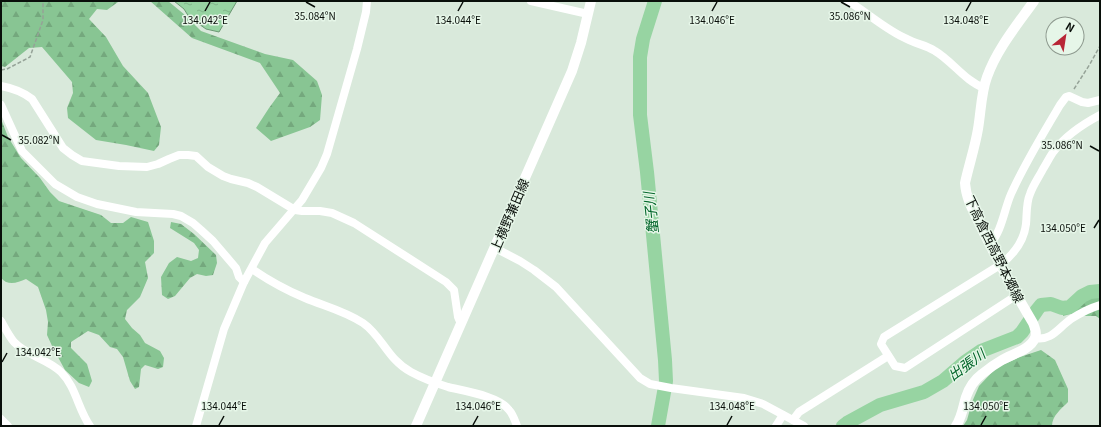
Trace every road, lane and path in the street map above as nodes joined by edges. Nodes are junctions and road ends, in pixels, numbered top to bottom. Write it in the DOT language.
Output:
graph roads {
  1 [pos="43,1"];
  2 [pos="367,1"];
  3 [pos="531,1"];
  4 [pos="591,1"];
  5 [pos="848,1"];
  6 [pos="1034,1"];
  7 [pos="588,14"];
  8 [pos="1100,46"];
  9 [pos="1,70"];
  10 [pos="1,86"];
  11 [pos="984,88"];
  12 [pos="1069,96"];
  13 [pos="1100,100"];
  14 [pos="1,104"];
  15 [pos="1100,114"];
  16 [pos="295,210"];
  17 [pos="990,244"];
  18 [pos="495,248"];
  19 [pos="1000,265"];
  20 [pos="252,269"];
  21 [pos="244,282"];
  22 [pos="1017,295"];
  23 [pos="1100,305"];
  24 [pos="1,321"];
  25 [pos="461,324"];
  26 [pos="1035,338"];
  27 [pos="888,356"];
  28 [pos="435,382"];
  29 [pos="783,415"];
  30 [pos="1,419"];
  31 [pos="793,420"];
  32 [pos="8,426"];
  33 [pos="90,426"];
  34 [pos="196,426"];
  35 [pos="416,426"];
  36 [pos="517,426"];
  37 [pos="776,426"];
  38 [pos="804,426"];
  39 [pos="956,426"];
  1 -- 9 [label="path"];
  2 -- 16 [label="street"];
  3 -- 7 [label="street"];
  4 -- 7 [label="main road, 上横野兼田線"];
  5 -- 11 [label="street"];
  6 -- 11 [label="main road, 下高倉西高野本郷線"];
  7 -- 18 [label="main road, 上横野兼田線"];
  8 -- 12 [label="path"];
  10 -- 16 [label="street"];
  11 -- 17 [label="main road, 下高倉西高野本郷線"];
  12 -- 13 [label="street"];
  12 -- 17 [label="street"];
  14 -- 21 [label="street"];
  15 -- 19 [label="street"];
  16 -- 20 [label="street"];
  16 -- 25 [label="street"];
  17 -- 19 [label="main road, 下高倉西高野本郷線"];
  18 -- 25 [label="main road, 上横野兼田線"];
  18 -- 29 [label="street"];
  19 -- 22 [label="main road, 下高倉西高野本郷線"];
  19 -- 27 [label="street"];
  20 -- 21 [label="street"];
  20 -- 28 [label="street"];
  21 -- 34 [label="street"];
  22 -- 26 [label="main road, 下高倉西高野本郷線"];
  22 -- 27 [label="street"];
  23 -- 26 [label="street"];
  24 -- 33 [label="street"];
  25 -- 28 [label="main road, 上横野兼田線"];
  26 -- 39 [label="main road"];
  27 -- 31 [label="street"];
  28 -- 35 [label="main road, 上横野兼田線"];
  28 -- 36 [label="street"];
  29 -- 31 [label="street"];
  29 -- 37 [label="street"];
  30 -- 32 [label="street"];
  31 -- 38 [label="street"];
}
